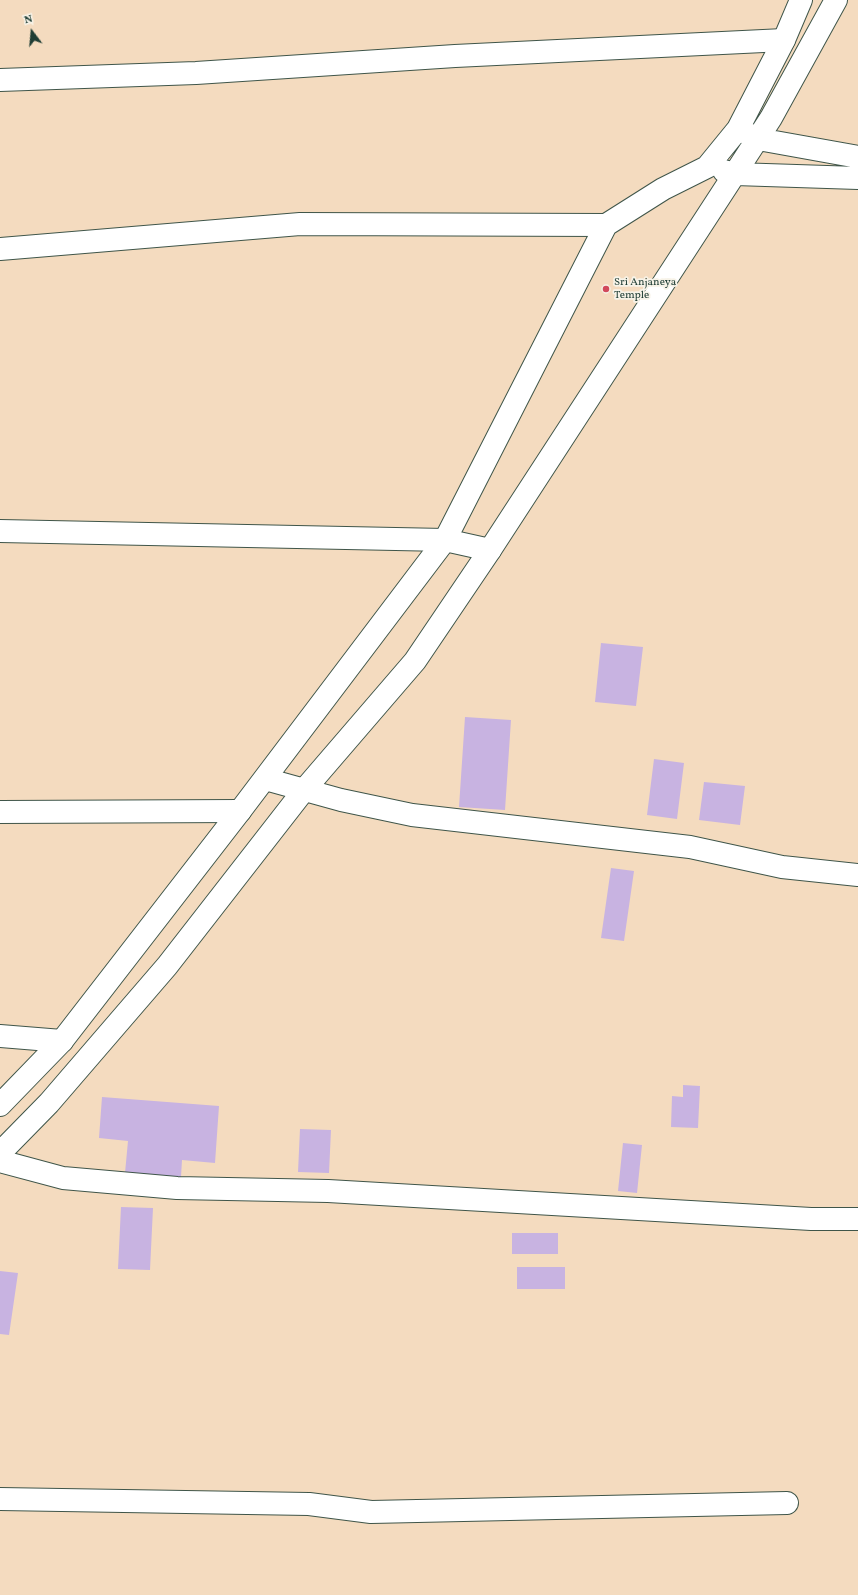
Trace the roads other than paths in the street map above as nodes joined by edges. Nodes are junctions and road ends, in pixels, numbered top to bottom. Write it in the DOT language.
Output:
graph roads {
  1 [pos="801,0"];
  2 [pos="836,0"];
  3 [pos="784,40"];
  4 [pos="0,80"];
  5 [pos="738,128"];
  6 [pos="758,139"];
  7 [pos="858,157"];
  8 [pos="707,167"];
  9 [pos="735,174"];
  10 [pos="858,178"];
  11 [pos="606,225"];
  12 [pos="0,249"];
  13 [pos="0,531"];
  14 [pos="445,540"];
  15 [pos="490,550"];
  16 [pos="265,778"];
  17 [pos="304,790"];
  18 [pos="240,811"];
  19 [pos="0,812"];
  20 [pos="858,875"];
  21 [pos="0,1036"];
  22 [pos="62,1041"];
  23 [pos="0,1105"];
  24 [pos="0,1153"];
  25 [pos="0,1161"];
  26 [pos="858,1219"];
  27 [pos="0,1499"];
  28 [pos="787,1503"];
  1 -- 3 [label="street"];
  2 -- 6 [label="street"];
  3 -- 4 [label="street"];
  3 -- 5 [label="street"];
  5 -- 6 [label="street"];
  5 -- 8 [label="street"];
  6 -- 7 [label="street"];
  6 -- 9 [label="street"];
  8 -- 9 [label="street"];
  8 -- 11 [label="street"];
  9 -- 10 [label="street"];
  9 -- 15 [label="street"];
  11 -- 12 [label="street"];
  11 -- 14 [label="street"];
  13 -- 14 [label="street"];
  14 -- 15 [label="street"];
  14 -- 16 [label="street"];
  15 -- 17 [label="street"];
  16 -- 17 [label="street"];
  16 -- 18 [label="street"];
  17 -- 20 [label="street"];
  17 -- 24 [label="street"];
  18 -- 19 [label="street"];
  18 -- 22 [label="street"];
  21 -- 22 [label="street"];
  22 -- 23 [label="street"];
  25 -- 26 [label="street"];
  27 -- 28 [label="street"];
}
